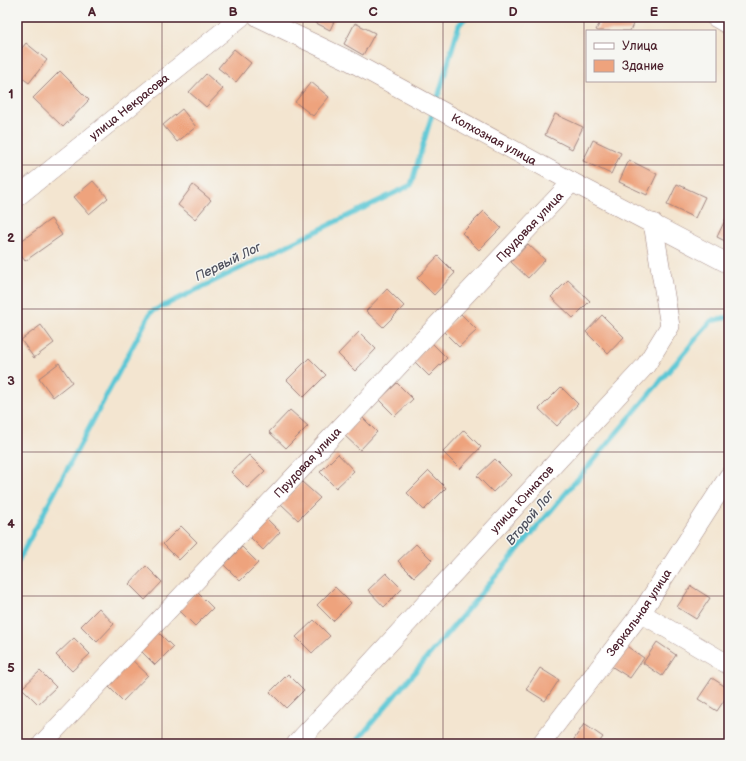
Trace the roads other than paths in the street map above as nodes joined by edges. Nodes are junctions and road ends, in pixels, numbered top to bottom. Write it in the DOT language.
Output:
graph roads {
  1 [pos="241,17"];
  2 [pos="258,17"];
  3 [pos="715,17"];
  4 [pos="729,25"];
  5 [pos="572,182"];
  6 [pos="17,197"];
  7 [pos="653,223"];
  8 [pos="729,264"];
  9 [pos="729,476"];
  10 [pos="640,613"];
  11 [pos="729,665"];
  12 [pos="42,744"];
  13 [pos="296,744"];
  14 [pos="541,744"];
  1 -- 6 [label="street, улица Некрасова"];
  2 -- 5 [label="street, Колхозная улица"];
  3 -- 4 [label="street"];
  5 -- 7 [label="street, Колхозная улица"];
  5 -- 12 [label="street, Прудовая улица"];
  7 -- 8 [label="street, Колхозная улица"];
  7 -- 13 [label="street, улица Юннатов"];
  9 -- 10 [label="street, Зеркальная улица"];
  10 -- 11 [label="street"];
  10 -- 14 [label="street, Зеркальная улица"];
}
